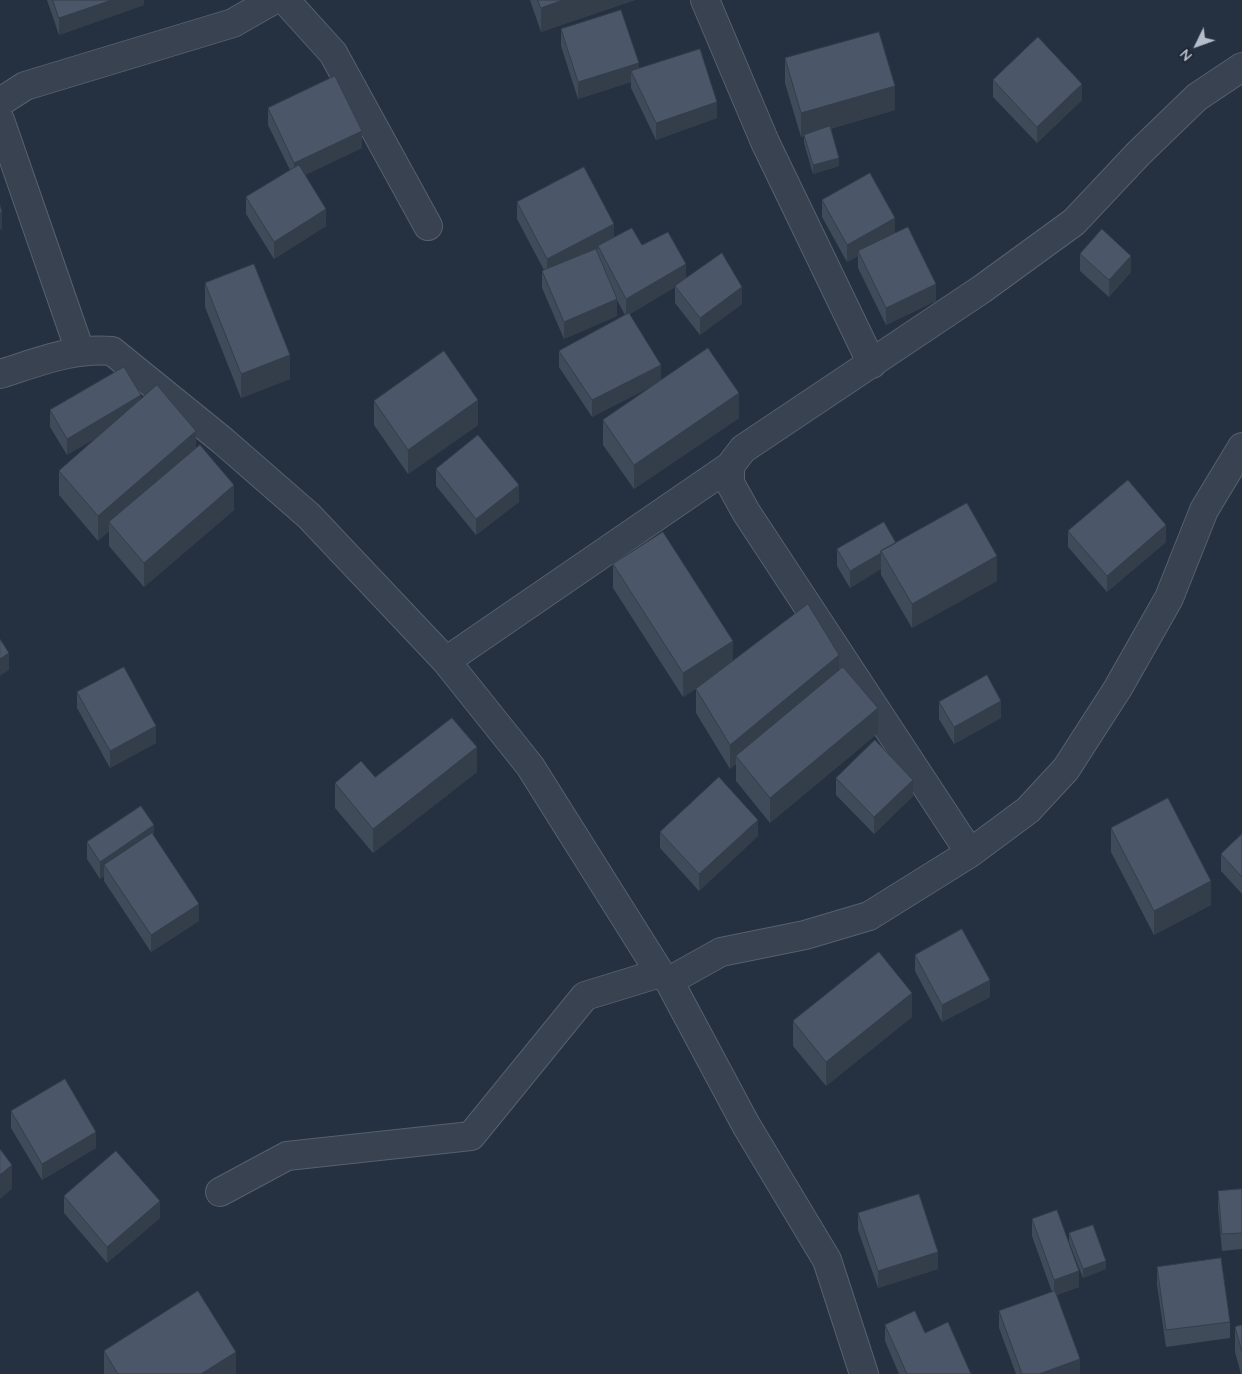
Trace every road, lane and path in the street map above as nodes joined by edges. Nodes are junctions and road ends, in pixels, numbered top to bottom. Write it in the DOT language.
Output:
graph roads {
  1 [pos="273,0"];
  2 [pos="285,0"];
  3 [pos="705,0"];
  4 [pos="1242,67"];
  5 [pos="0,102"];
  6 [pos="0,120"];
  7 [pos="428,226"];
  8 [pos="80,351"];
  9 [pos="872,364"];
  10 [pos="0,374"];
  11 [pos="1242,447"];
  12 [pos="730,466"];
  13 [pos="446,660"];
  14 [pos="970,853"];
  15 [pos="664,977"];
  16 [pos="220,1192"];
  17 [pos="864,1374"];
  1 -- 5 [label="street"];
  2 -- 7 [label="street"];
  3 -- 9 [label="street"];
  4 -- 9 [label="street"];
  6 -- 8 [label="street"];
  8 -- 10 [label="street"];
  8 -- 13 [label="street"];
  9 -- 12 [label="street"];
  11 -- 14 [label="street"];
  12 -- 13 [label="street"];
  12 -- 14 [label="street"];
  13 -- 15 [label="street"];
  14 -- 15 [label="street"];
  15 -- 16 [label="street"];
  15 -- 17 [label="street"];
}
